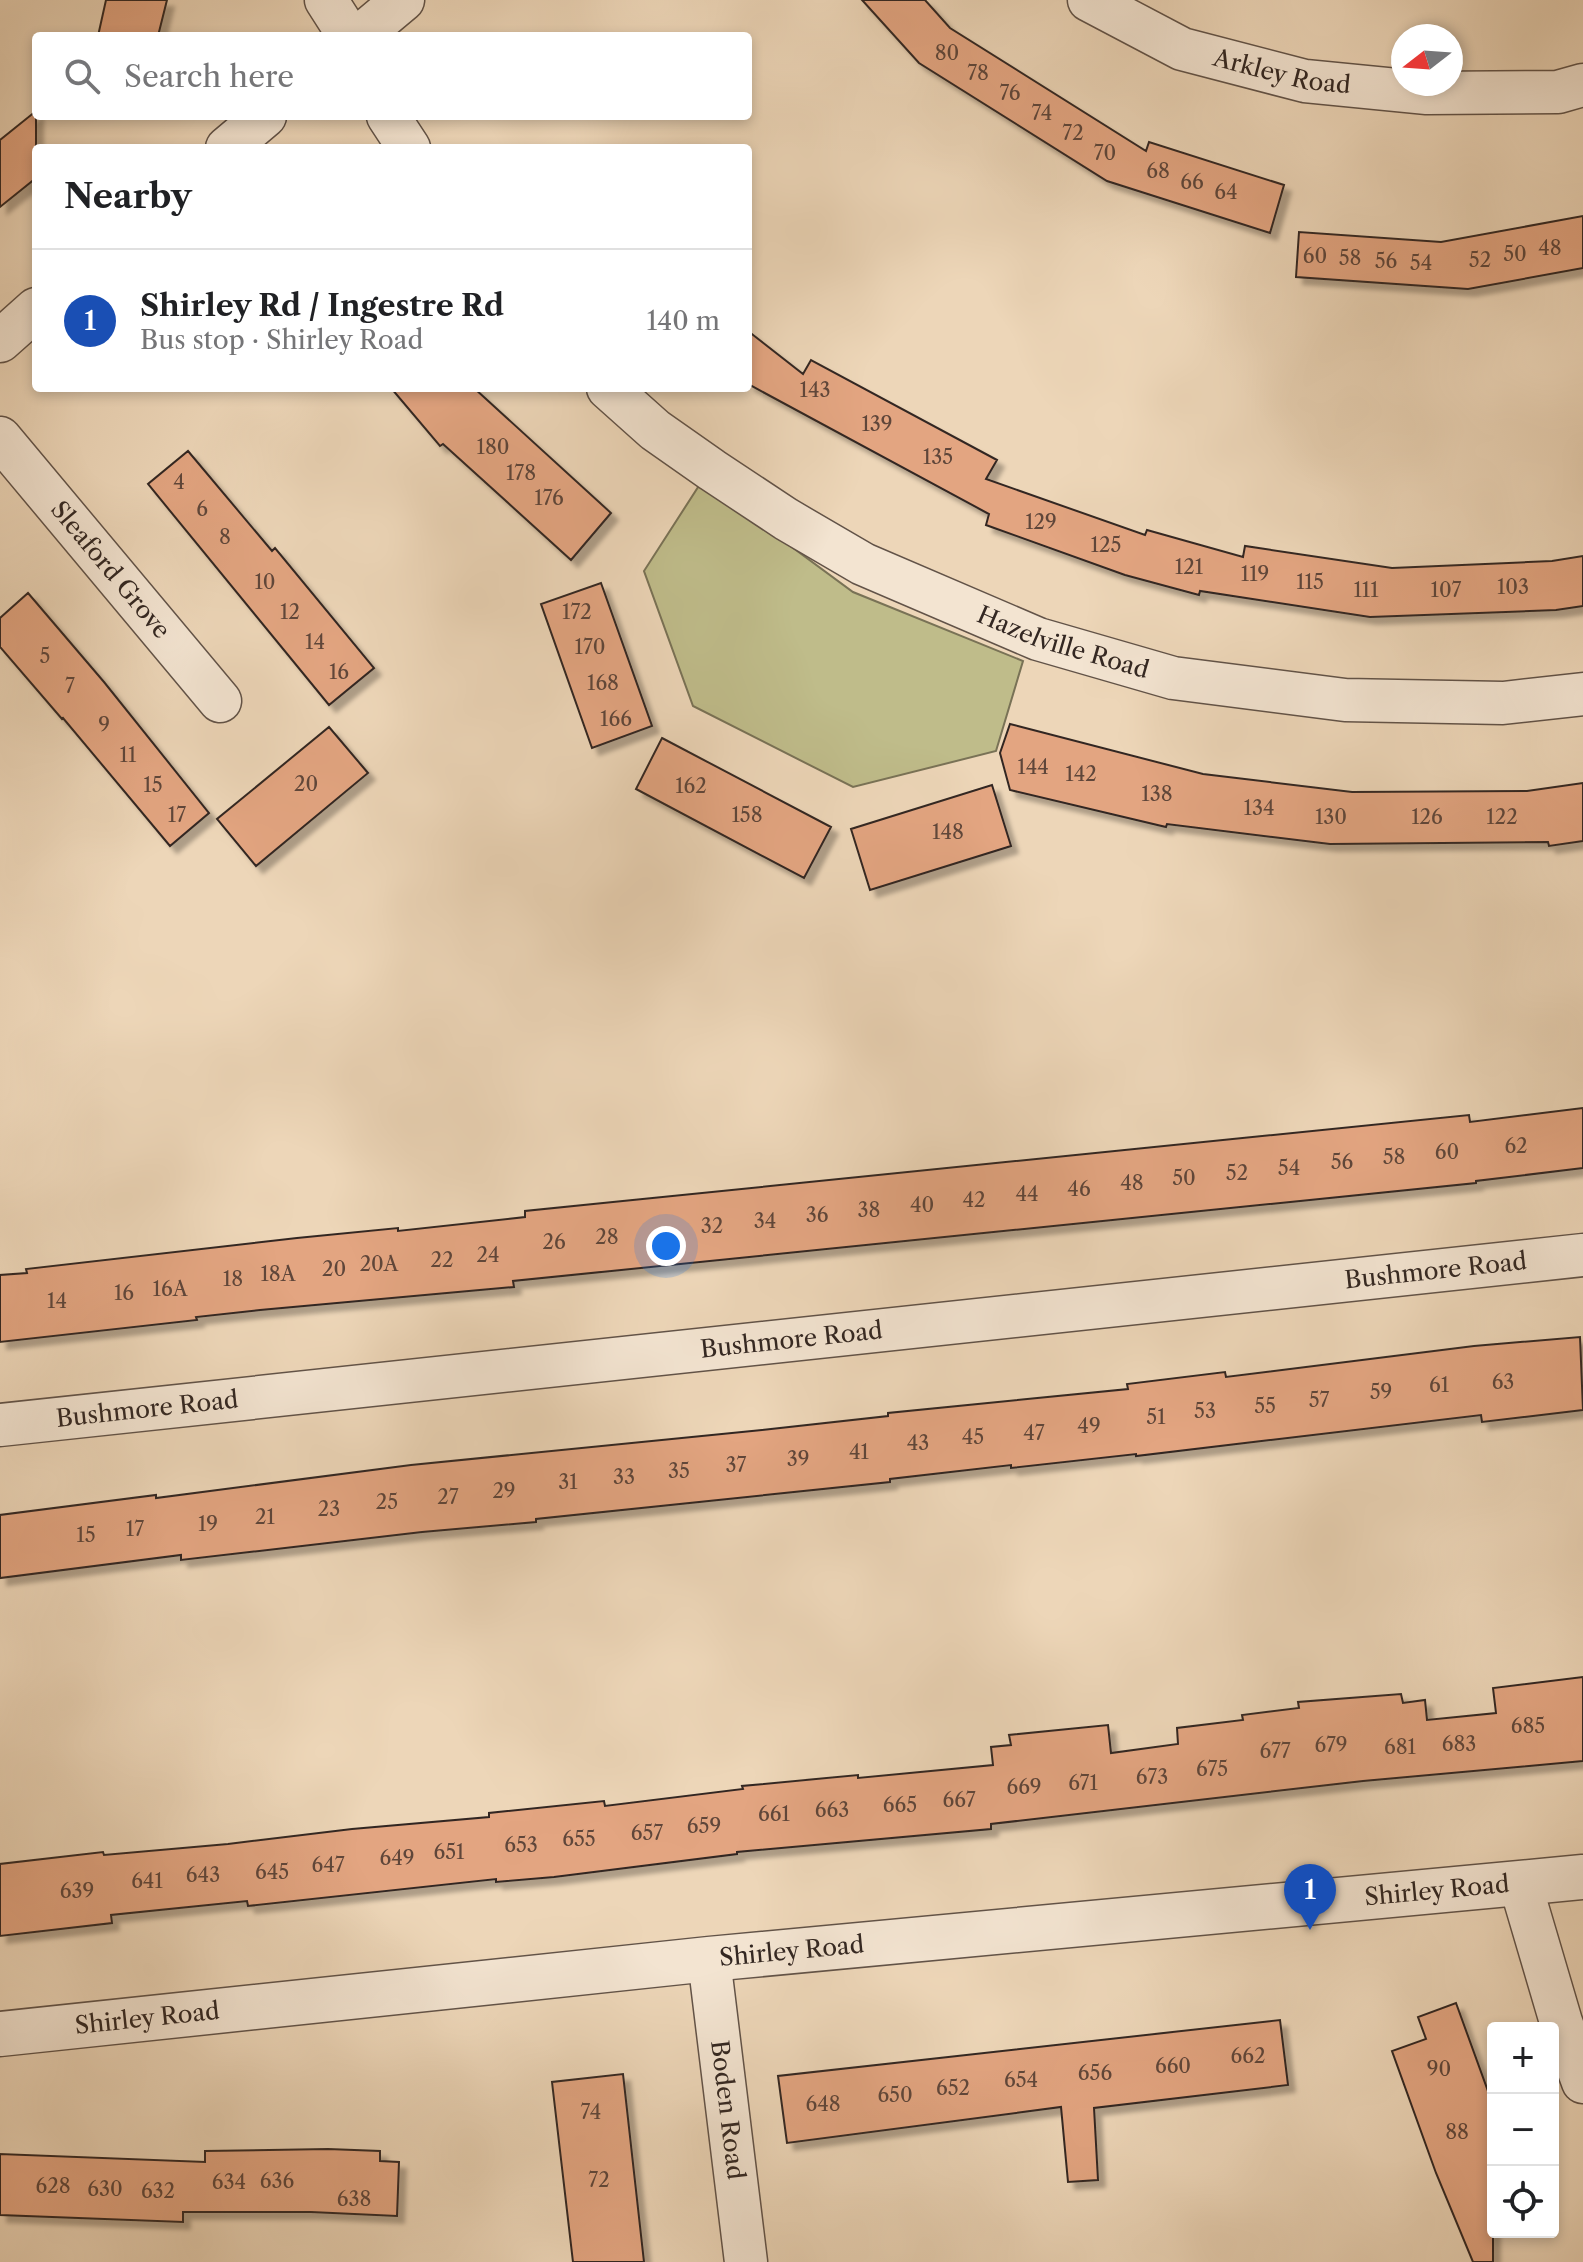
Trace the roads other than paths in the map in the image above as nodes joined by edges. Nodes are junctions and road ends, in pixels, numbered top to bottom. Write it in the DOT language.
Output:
graph roads {
  1 [pos="326,0"];
  2 [pos="403,0"];
  3 [pos="1089,0"];
  4 [pos="346,32"];
  5 [pos="365,32"];
  6 [pos="1583,85"];
  7 [pos="260,120"];
  8 [pos="391,120"];
  9 [pos="232,144"];
  10 [pos="406,144"];
  11 [pos="32,313"];
  12 [pos="0,341"];
  13 [pos="612,392"];
  14 [pos="0,438"];
  15 [pos="1583,694"];
  16 [pos="220,701"];
  17 [pos="1583,1255"];
  18 [pos="0,1425"];
  19 [pos="1583,1877"];
  20 [pos="1520,1883"];
  21 [pos="709,1959"];
  22 [pos="0,2034"];
  23 [pos="1583,2082"];
  24 [pos="746,2262"];
  1 -- 4 [label="street"];
  2 -- 5 [label="street"];
  3 -- 6 [label="street, Arkley Road"];
  7 -- 9 [label="street"];
  8 -- 10 [label="street"];
  11 -- 12 [label="street"];
  13 -- 15 [label="street, Hazelville Road"];
  14 -- 16 [label="street, Sleaford Grove"];
  17 -- 18 [label="street, Bushmore Road"];
  19 -- 20 [label="street, Shirley Road"];
  20 -- 21 [label="street, Shirley Road"];
  20 -- 23 [label="street"];
  21 -- 22 [label="street, Shirley Road"];
  21 -- 24 [label="street, Boden Road"];
}
